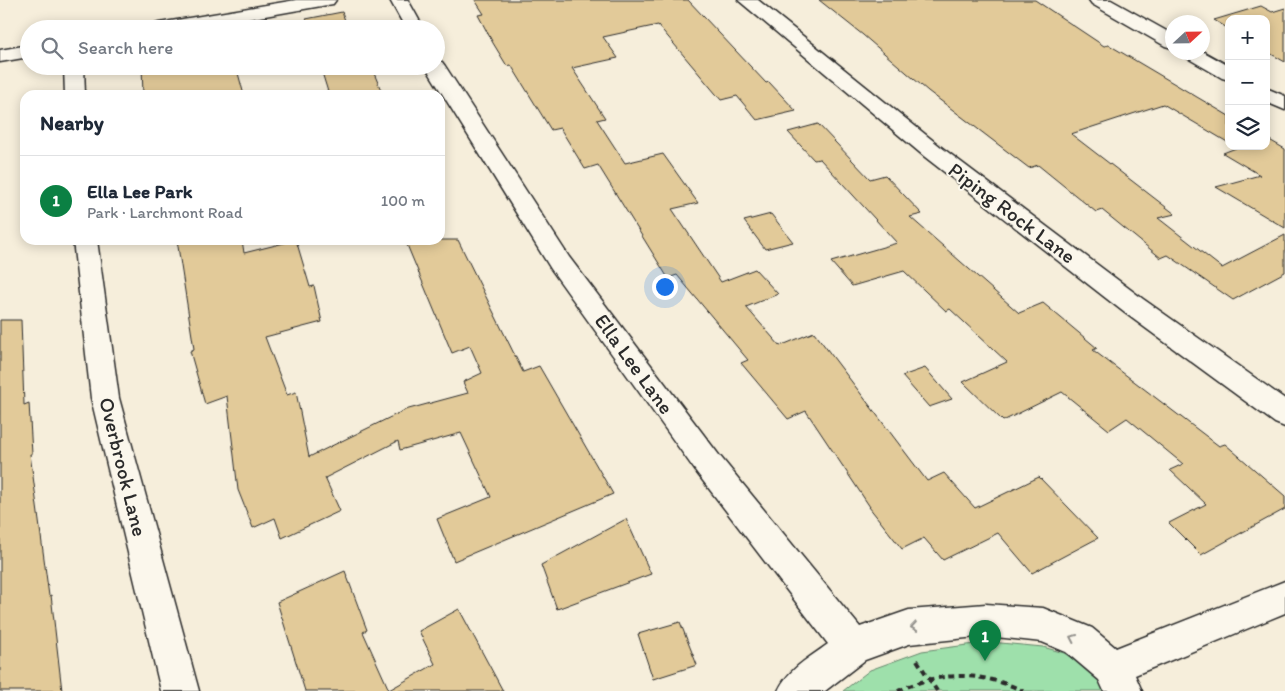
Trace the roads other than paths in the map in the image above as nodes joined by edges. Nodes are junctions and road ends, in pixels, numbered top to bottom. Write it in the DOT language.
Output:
graph roads {
  1 [pos="327,0"];
  2 [pos="399,0"];
  3 [pos="747,0"];
  4 [pos="1098,0"];
  5 [pos="211,20"];
  6 [pos="410,20"];
  7 [pos="1165,38"];
  8 [pos="20,53"];
  9 [pos="0,56"];
  10 [pos="1205,60"];
  11 [pos="1225,72"];
  12 [pos="74,75"];
  13 [pos="441,75"];
  14 [pos="75,90"];
  15 [pos="1270,96"];
  16 [pos="1285,104"];
  17 [pos="86,245"];
  18 [pos="1285,415"];
  19 [pos="1285,597"];
  20 [pos="854,647"];
  21 [pos="1118,679"];
  22 [pos="180,691"];
  23 [pos="797,691"];
  1 -- 5 [label="street"];
  2 -- 6 [label="street"];
  3 -- 18 [label="street, Piping Rock Lane"];
  4 -- 7 [label="street"];
  8 -- 9 [label="street"];
  10 -- 11 [label="street"];
  12 -- 14 [label="street"];
  13 -- 20 [label="street, Ella Lee Lane"];
  15 -- 16 [label="street"];
  17 -- 22 [label="street, Overbrook Lane"];
  19 -- 21 [label="street"];
  21 -- 20 [label="street, one-way"];
  20 -- 23 [label="street"];
}
